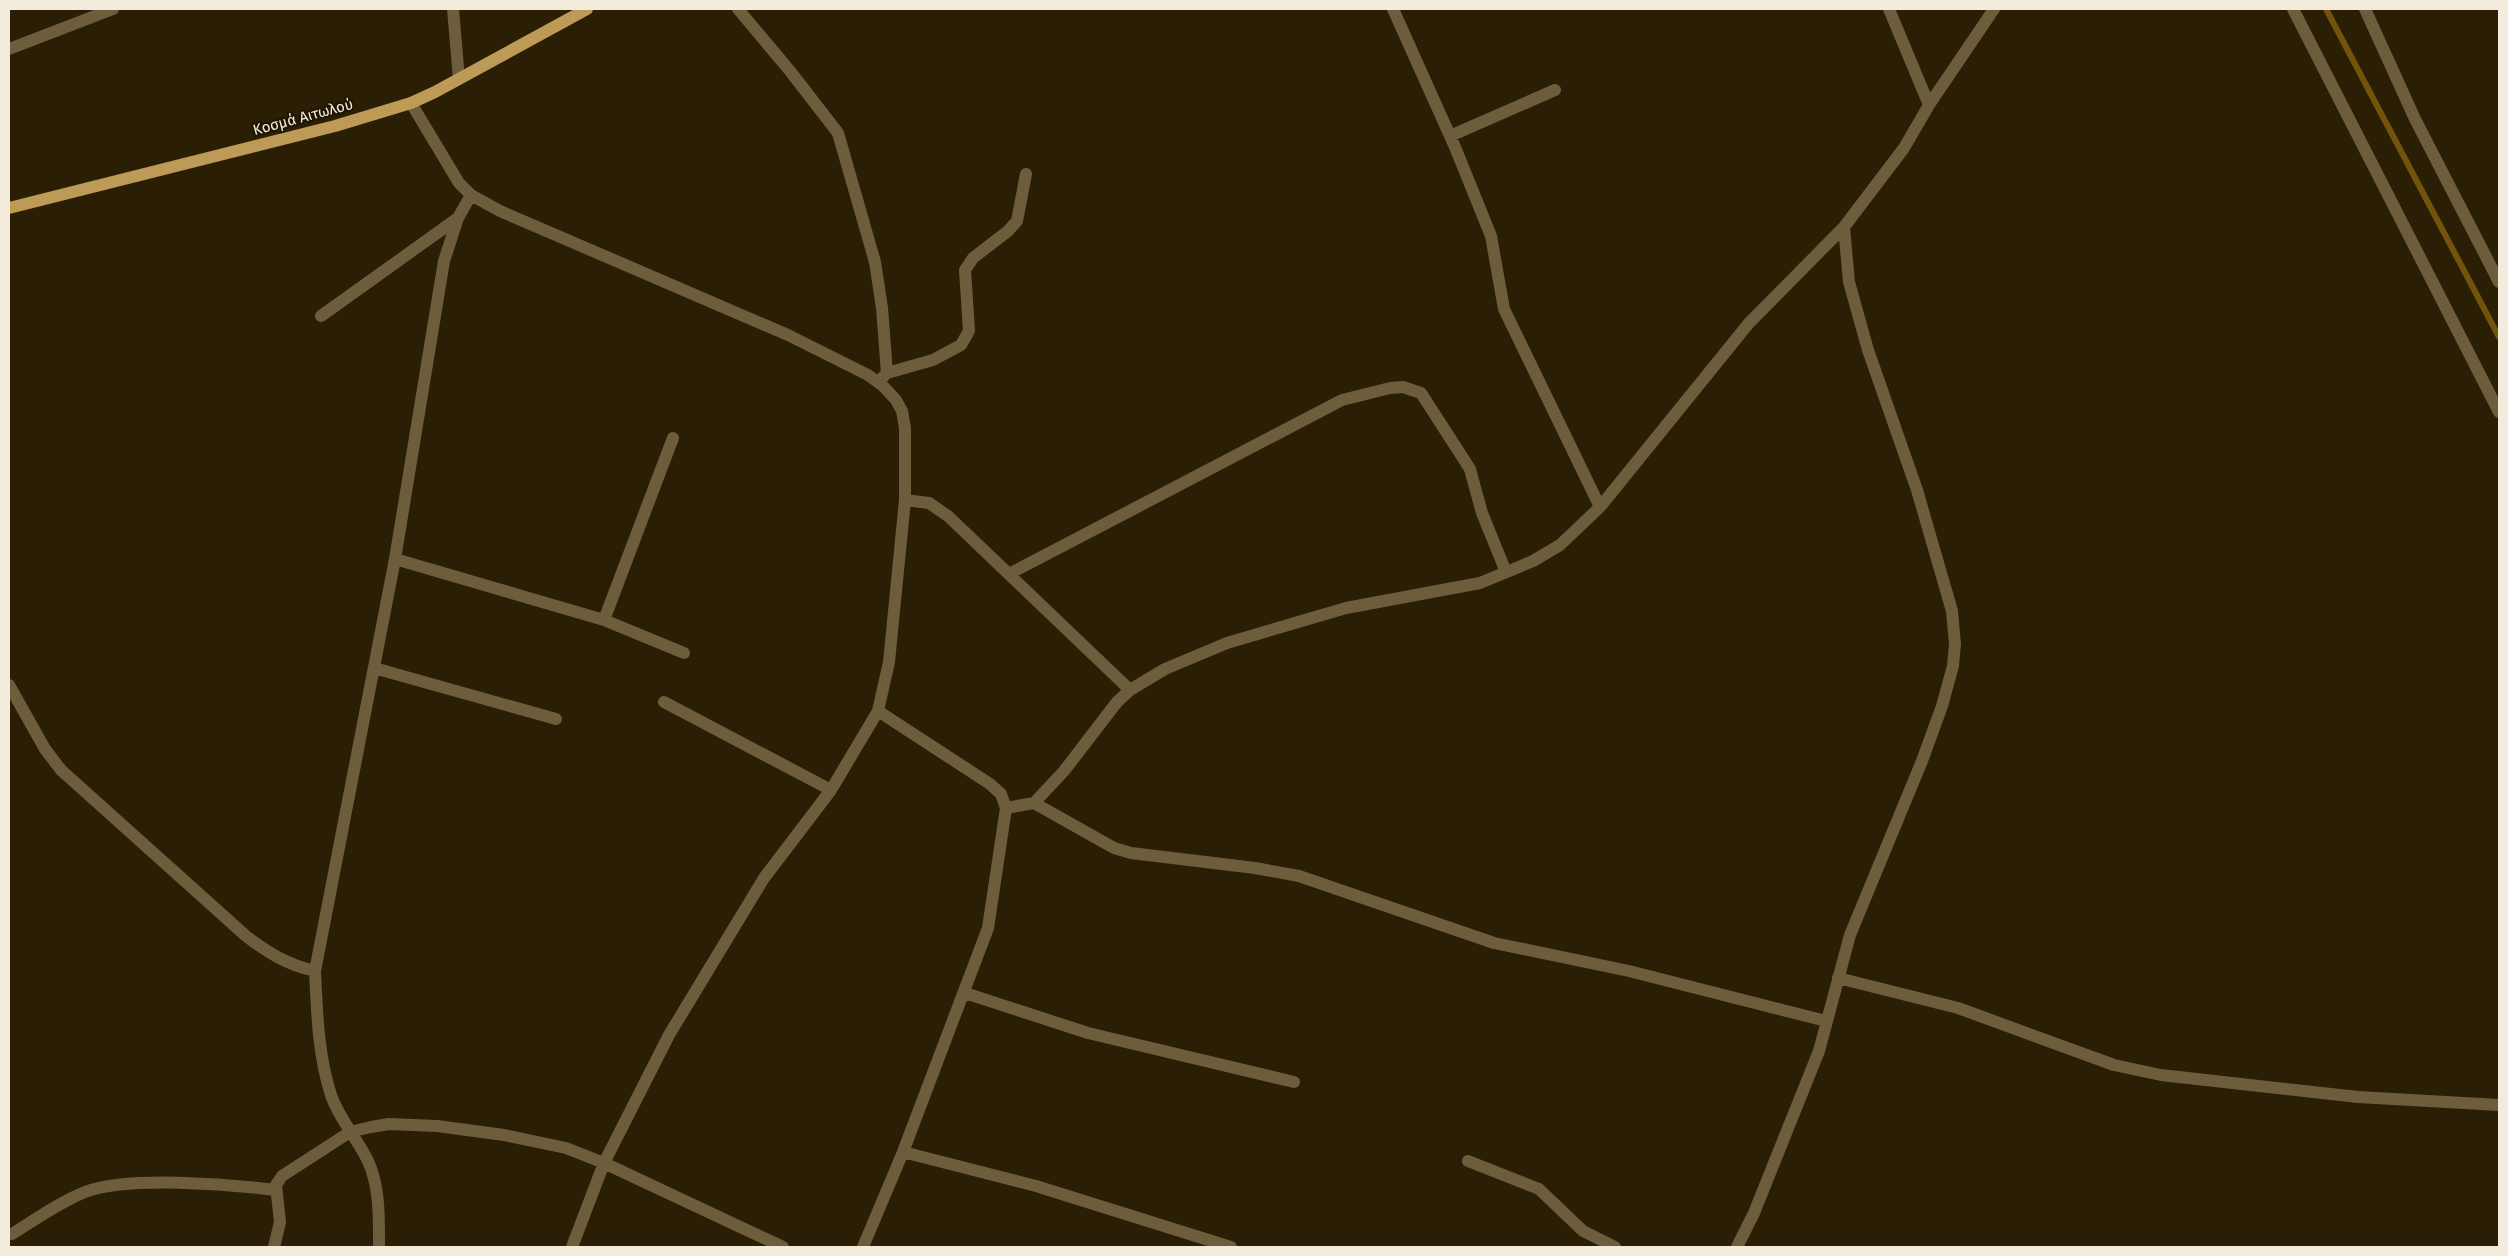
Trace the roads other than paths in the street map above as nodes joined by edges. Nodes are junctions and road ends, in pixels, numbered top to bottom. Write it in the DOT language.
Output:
graph roads {
  1 [pos="113,9"];
  2 [pos="453,9"];
  3 [pos="586,9"];
  4 [pos="738,9"];
  5 [pos="1393,9"];
  6 [pos="1889,9"];
  7 [pos="1994,9"];
  8 [pos="2293,9"];
  9 [pos="2365,9"];
  10 [pos="9,49"];
  11 [pos="459,79"];
  12 [pos="1555,90"];
  13 [pos="410,103"];
  14 [pos="1929,105"];
  15 [pos="1450,136"];
  16 [pos="1026,174"];
  17 [pos="471,195"];
  18 [pos="9,208"];
  19 [pos="458,218"];
  20 [pos="1844,227"];
  21 [pos="2499,282"];
  22 [pos="321,316"];
  23 [pos="882,378"];
  24 [pos="2499,412"];
  25 [pos="673,438"];
  26 [pos="905,500"];
  27 [pos="1600,507"];
  28 [pos="395,559"];
  29 [pos="1506,572"];
  30 [pos="1009,574"];
  31 [pos="604,620"];
  32 [pos="684,653"];
  33 [pos="374,668"];
  34 [pos="9,685"];
  35 [pos="1130,690"];
  36 [pos="664,702"];
  37 [pos="878,711"];
  38 [pos="556,719"];
  39 [pos="831,790"];
  40 [pos="1034,803"];
  41 [pos="1006,808"];
  42 [pos="315,971"];
  43 [pos="1838,978"];
  44 [pos="965,993"];
  45 [pos="1826,1021"];
  46 [pos="1294,1082"];
  47 [pos="2499,1105"];
  48 [pos="350,1132"];
  49 [pos="903,1152"];
  50 [pos="1468,1161"];
  51 [pos="604,1163"];
  52 [pos="275,1190"];
  53 [pos="12,1234"];
  54 [pos="274,1247"];
  55 [pos="379,1247"];
  56 [pos="572,1247"];
  57 [pos="783,1247"];
  58 [pos="863,1247"];
  59 [pos="1231,1247"];
  60 [pos="1615,1247"];
  61 [pos="1737,1247"];
  1 -- 10 [label="street"];
  2 -- 11 [label="street"];
  3 -- 11 [label="main road, Κοσμά Αιτωλού"];
  4 -- 23 [label="street"];
  5 -- 15 [label="street"];
  6 -- 14 [label="street"];
  7 -- 14 [label="street"];
  8 -- 24 [label="street"];
  9 -- 21 [label="street"];
  11 -- 13 [label="main road, Κοσμά Αιτωλού"];
  12 -- 15 [label="street"];
  13 -- 17 [label="street"];
  13 -- 18 [label="main road, Κοσμά Αιτωλού"];
  14 -- 20 [label="street"];
  15 -- 27 [label="street"];
  16 -- 23 [label="street"];
  17 -- 19 [label="street"];
  17 -- 23 [label="street"];
  19 -- 22 [label="street"];
  19 -- 28 [label="street"];
  20 -- 27 [label="street"];
  20 -- 43 [label="street"];
  23 -- 26 [label="street"];
  25 -- 31 [label="street"];
  26 -- 30 [label="street"];
  26 -- 37 [label="street"];
  27 -- 29 [label="street"];
  28 -- 31 [label="street"];
  28 -- 33 [label="street"];
  29 -- 30 [label="street"];
  29 -- 35 [label="street"];
  30 -- 35 [label="street"];
  31 -- 32 [label="street"];
  33 -- 38 [label="street"];
  33 -- 42 [label="street"];
  34 -- 42 [label="street"];
  35 -- 40 [label="street"];
  36 -- 39 [label="street"];
  37 -- 39 [label="street"];
  37 -- 41 [label="street"];
  39 -- 51 [label="street"];
  40 -- 41 [label="street"];
  40 -- 45 [label="street"];
  41 -- 44 [label="street"];
  42 -- 48 [label="street"];
  43 -- 45 [label="street"];
  43 -- 47 [label="street"];
  44 -- 46 [label="street"];
  44 -- 49 [label="street"];
  45 -- 61 [label="street"];
  48 -- 51 [label="street"];
  48 -- 52 [label="street"];
  48 -- 55 [label="street"];
  49 -- 58 [label="street"];
  49 -- 59 [label="street"];
  50 -- 60 [label="street"];
  51 -- 56 [label="street"];
  51 -- 57 [label="street"];
  52 -- 53 [label="street"];
  52 -- 54 [label="street"];
}
